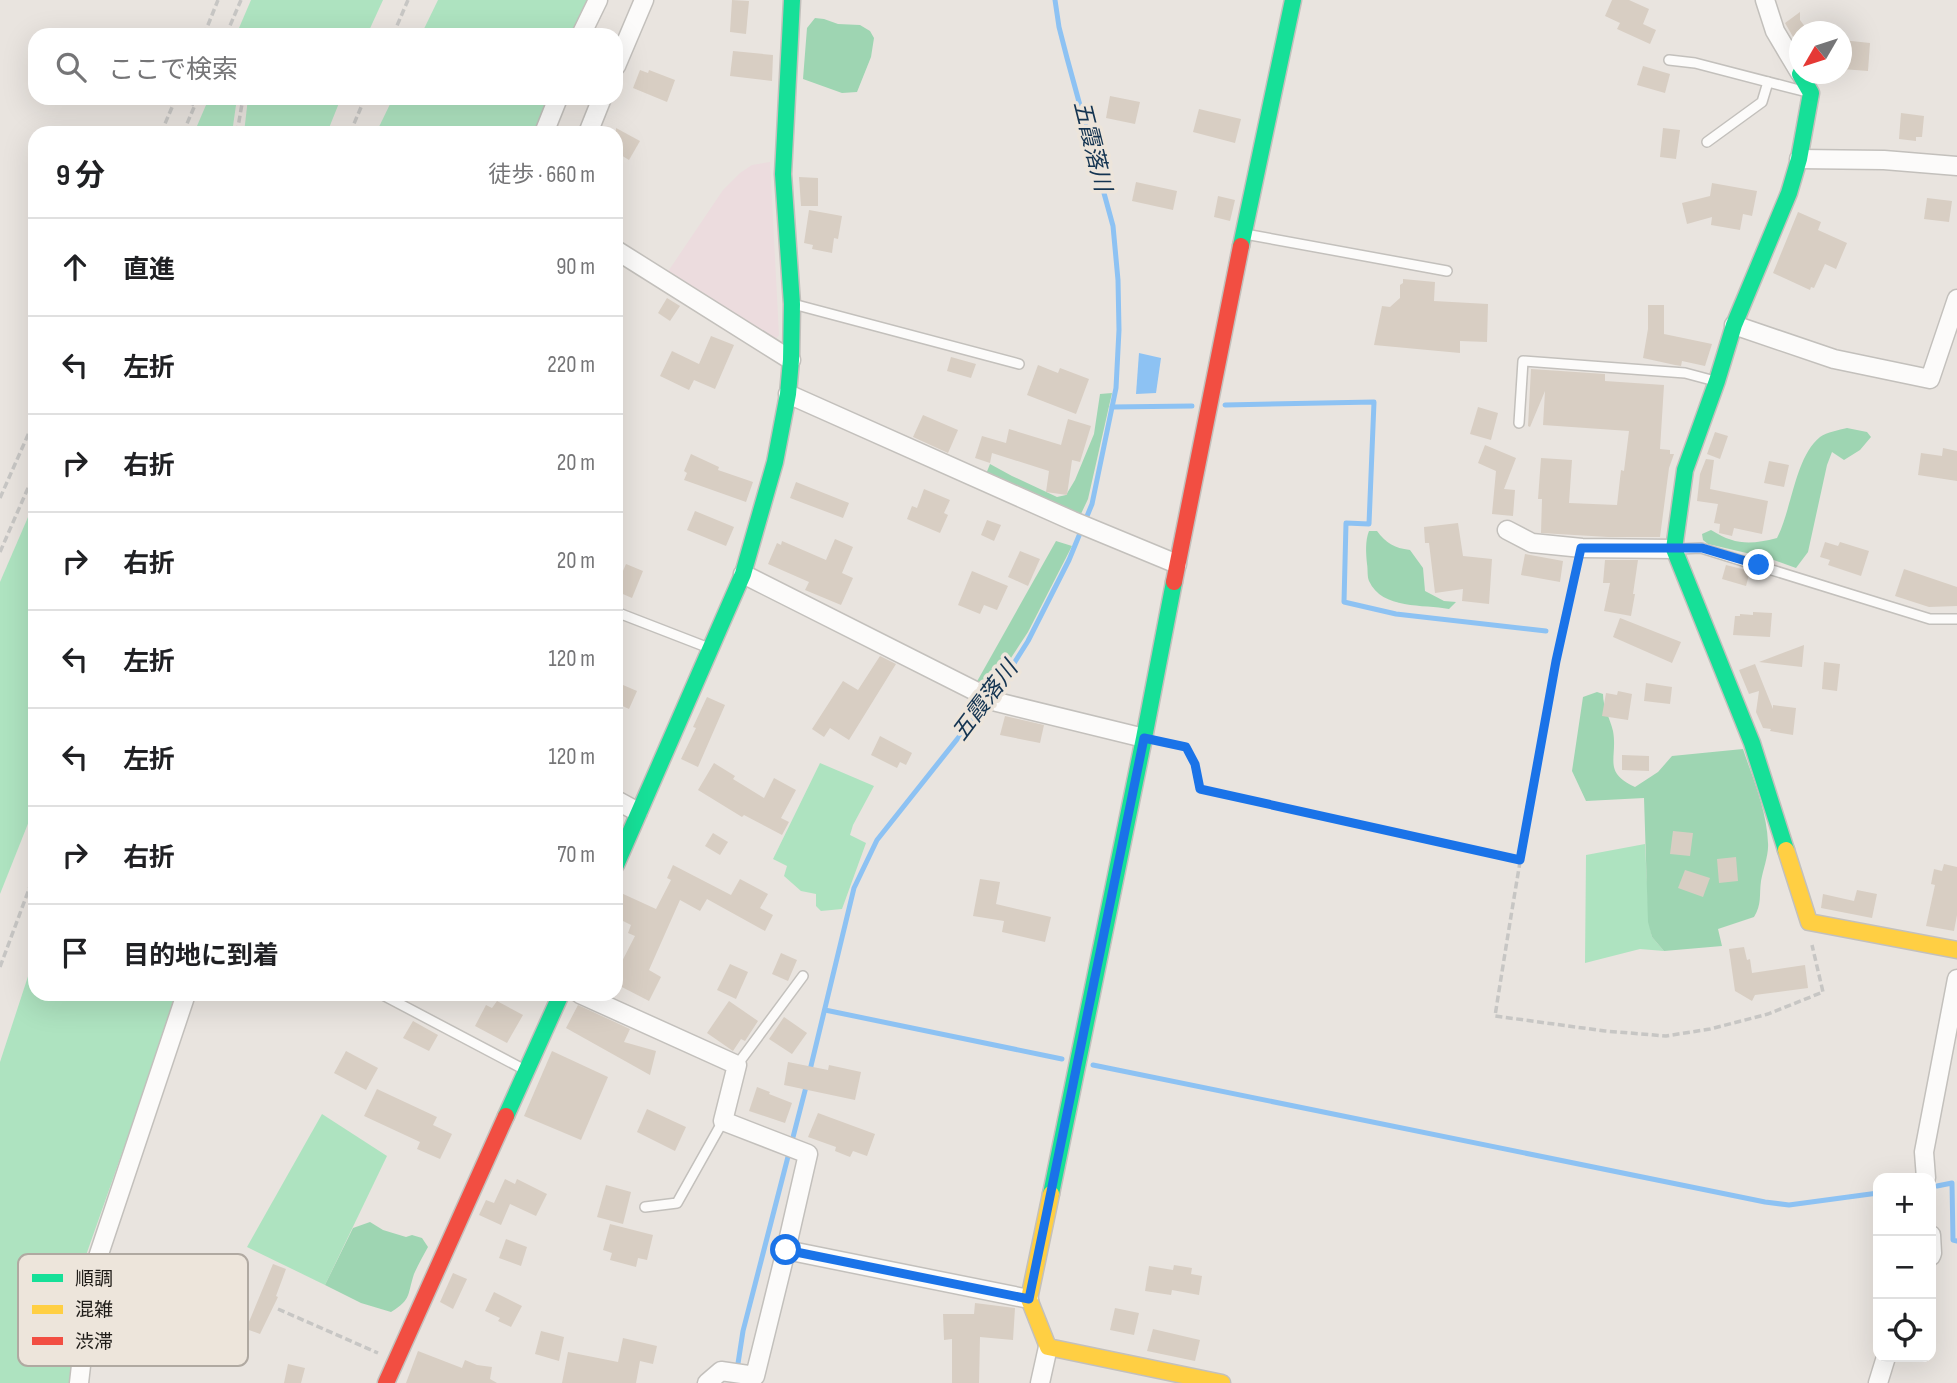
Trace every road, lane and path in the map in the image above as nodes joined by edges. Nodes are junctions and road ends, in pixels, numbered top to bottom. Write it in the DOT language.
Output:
graph roads {
  1 [pos="218,0"];
  2 [pos="241,0"];
  3 [pos="408,0"];
  4 [pos="598,0"];
  5 [pos="643,0"];
  6 [pos="792,0"];
  7 [pos="1293,0"];
  8 [pos="1765,0"];
  9 [pos="207,28"];
  10 [pos="229,28"];
  11 [pos="396,28"];
  12 [pos="584,28"];
  13 [pos="623,49"];
  14 [pos="1789,54"];
  15 [pos="1669,60"];
  16 [pos="1768,82"];
  17 [pos="1806,84"];
  18 [pos="1811,93"];
  19 [pos="174,105"];
  20 [pos="195,105"];
  21 [pos="242,105"];
  22 [pos="362,105"];
  23 [pos="555,105"];
  24 [pos="599,105"];
  25 [pos="164,126"];
  26 [pos="186,126"];
  27 [pos="238,126"];
  28 [pos="353,126"];
  29 [pos="547,126"];
  30 [pos="591,126"];
  31 [pos="1707,142"];
  32 [pos="1799,159"];
  33 [pos="1957,166"];
  34 [pos="1243,233"];
  35 [pos="623,254"];
  36 [pos="1447,271"];
  37 [pos="1957,299"];
  38 [pos="792,304"];
  39 [pos="1734,325"];
  40 [pos="790,360"];
  41 [pos="1019,365"];
  42 [pos="1717,381"];
  43 [pos="788,394"];
  44 [pos="1519,423"];
  45 [pos="28,435"];
  46 [pos="28,487"];
  47 [pos="0,498"];
  48 [pos="1507,530"];
  49 [pos="1581,548"];
  50 [pos="1674,549"];
  51 [pos="0,552"];
  52 [pos="1177,564"];
  53 [pos="743,575"];
  54 [pos="623,614"];
  55 [pos="1957,619"];
  56 [pos="710,649"];
  57 [pos="1144,738"];
  58 [pos="623,804"];
  59 [pos="638,811"];
  60 [pos="623,848"];
  61 [pos="1520,860"];
  62 [pos="28,892"];
  63 [pos="1809,922"];
  64 [pos="1957,950"];
  65 [pos="0,967"];
  66 [pos="803,976"];
  67 [pos="1957,979"];
  68 [pos="184,1001"];
  69 [pos="394,1001"];
  70 [pos="558,1001"];
  71 [pos="595,1001"];
  72 [pos="737,1065"];
  73 [pos="526,1071"];
  74 [pos="723,1121"];
  75 [pos="1926,1173"];
  76 [pos="645,1207"];
  77 [pos="786,1250"];
  78 [pos="99,1254"];
  79 [pos="1029,1299"];
  80 [pos="278,1309"];
  81 [pos="1048,1347"];
  82 [pos="396,1360"];
  83 [pos="1884,1362"];
  84 [pos="386,1383"];
  85 [pos="707,1383"];
  86 [pos="1040,1383"];
  87 [pos="1222,1383"];
  88 [pos="1878,1383"];
  1 -- 9 [label="path"];
  2 -- 10 [label="path"];
  3 -- 11 [label="path"];
  4 -- 12 [label="street"];
  5 -- 13 [label="street"];
  6 -- 38 [label="street"];
  7 -- 34 [label="street"];
  8 -- 14 [label="street"];
  15 -- 16 [label="lane"];
  16 -- 18 [label="lane"];
  16 -- 31 [label="lane"];
  17 -- 18 [label="street"];
  18 -- 32 [label="street"];
  19 -- 25 [label="path"];
  20 -- 26 [label="path"];
  21 -- 27 [label="path"];
  22 -- 28 [label="path"];
  23 -- 29 [label="street"];
  24 -- 30 [label="street"];
  32 -- 33 [label="street"];
  32 -- 39 [label="street"];
  34 -- 36 [label="lane"];
  34 -- 52 [label="street"];
  35 -- 40 [label="street"];
  37 -- 39 [label="street"];
  38 -- 40 [label="street"];
  38 -- 41 [label="lane"];
  39 -- 42 [label="street"];
  40 -- 43 [label="street"];
  42 -- 44 [label="lane"];
  42 -- 50 [label="street"];
  43 -- 52 [label="street"];
  43 -- 53 [label="street"];
  45 -- 47 [label="path"];
  46 -- 51 [label="path"];
  48 -- 49 [label="street"];
  49 -- 50 [label="street"];
  49 -- 61 [label="path"];
  50 -- 55 [label="lane"];
  50 -- 63 [label="street"];
  52 -- 57 [label="street"];
  53 -- 56 [label="street"];
  53 -- 57 [label="street"];
  54 -- 56 [label="lane"];
  56 -- 59 [label="street"];
  57 -- 61 [label="path"];
  57 -- 79 [label="street"];
  58 -- 59 [label="street"];
  59 -- 60 [label="street"];
  61 -- 63 [label="path"];
  62 -- 65 [label="path"];
  63 -- 64 [label="street"];
  66 -- 72 [label="lane"];
  67 -- 75 [label="street"];
  68 -- 78 [label="street"];
  69 -- 73 [label="lane"];
  70 -- 73 [label="street"];
  71 -- 72 [label="street"];
  72 -- 74 [label="street"];
  73 -- 82 [label="street"];
  74 -- 76 [label="lane"];
  74 -- 77 [label="street"];
  77 -- 79 [label="street"];
  77 -- 85 [label="street"];
  79 -- 81 [label="street"];
  80 -- 82 [label="path"];
  81 -- 86 [label="street"];
  81 -- 87 [label="street"];
  82 -- 84 [label="street"];
  83 -- 88 [label="street"];
}
